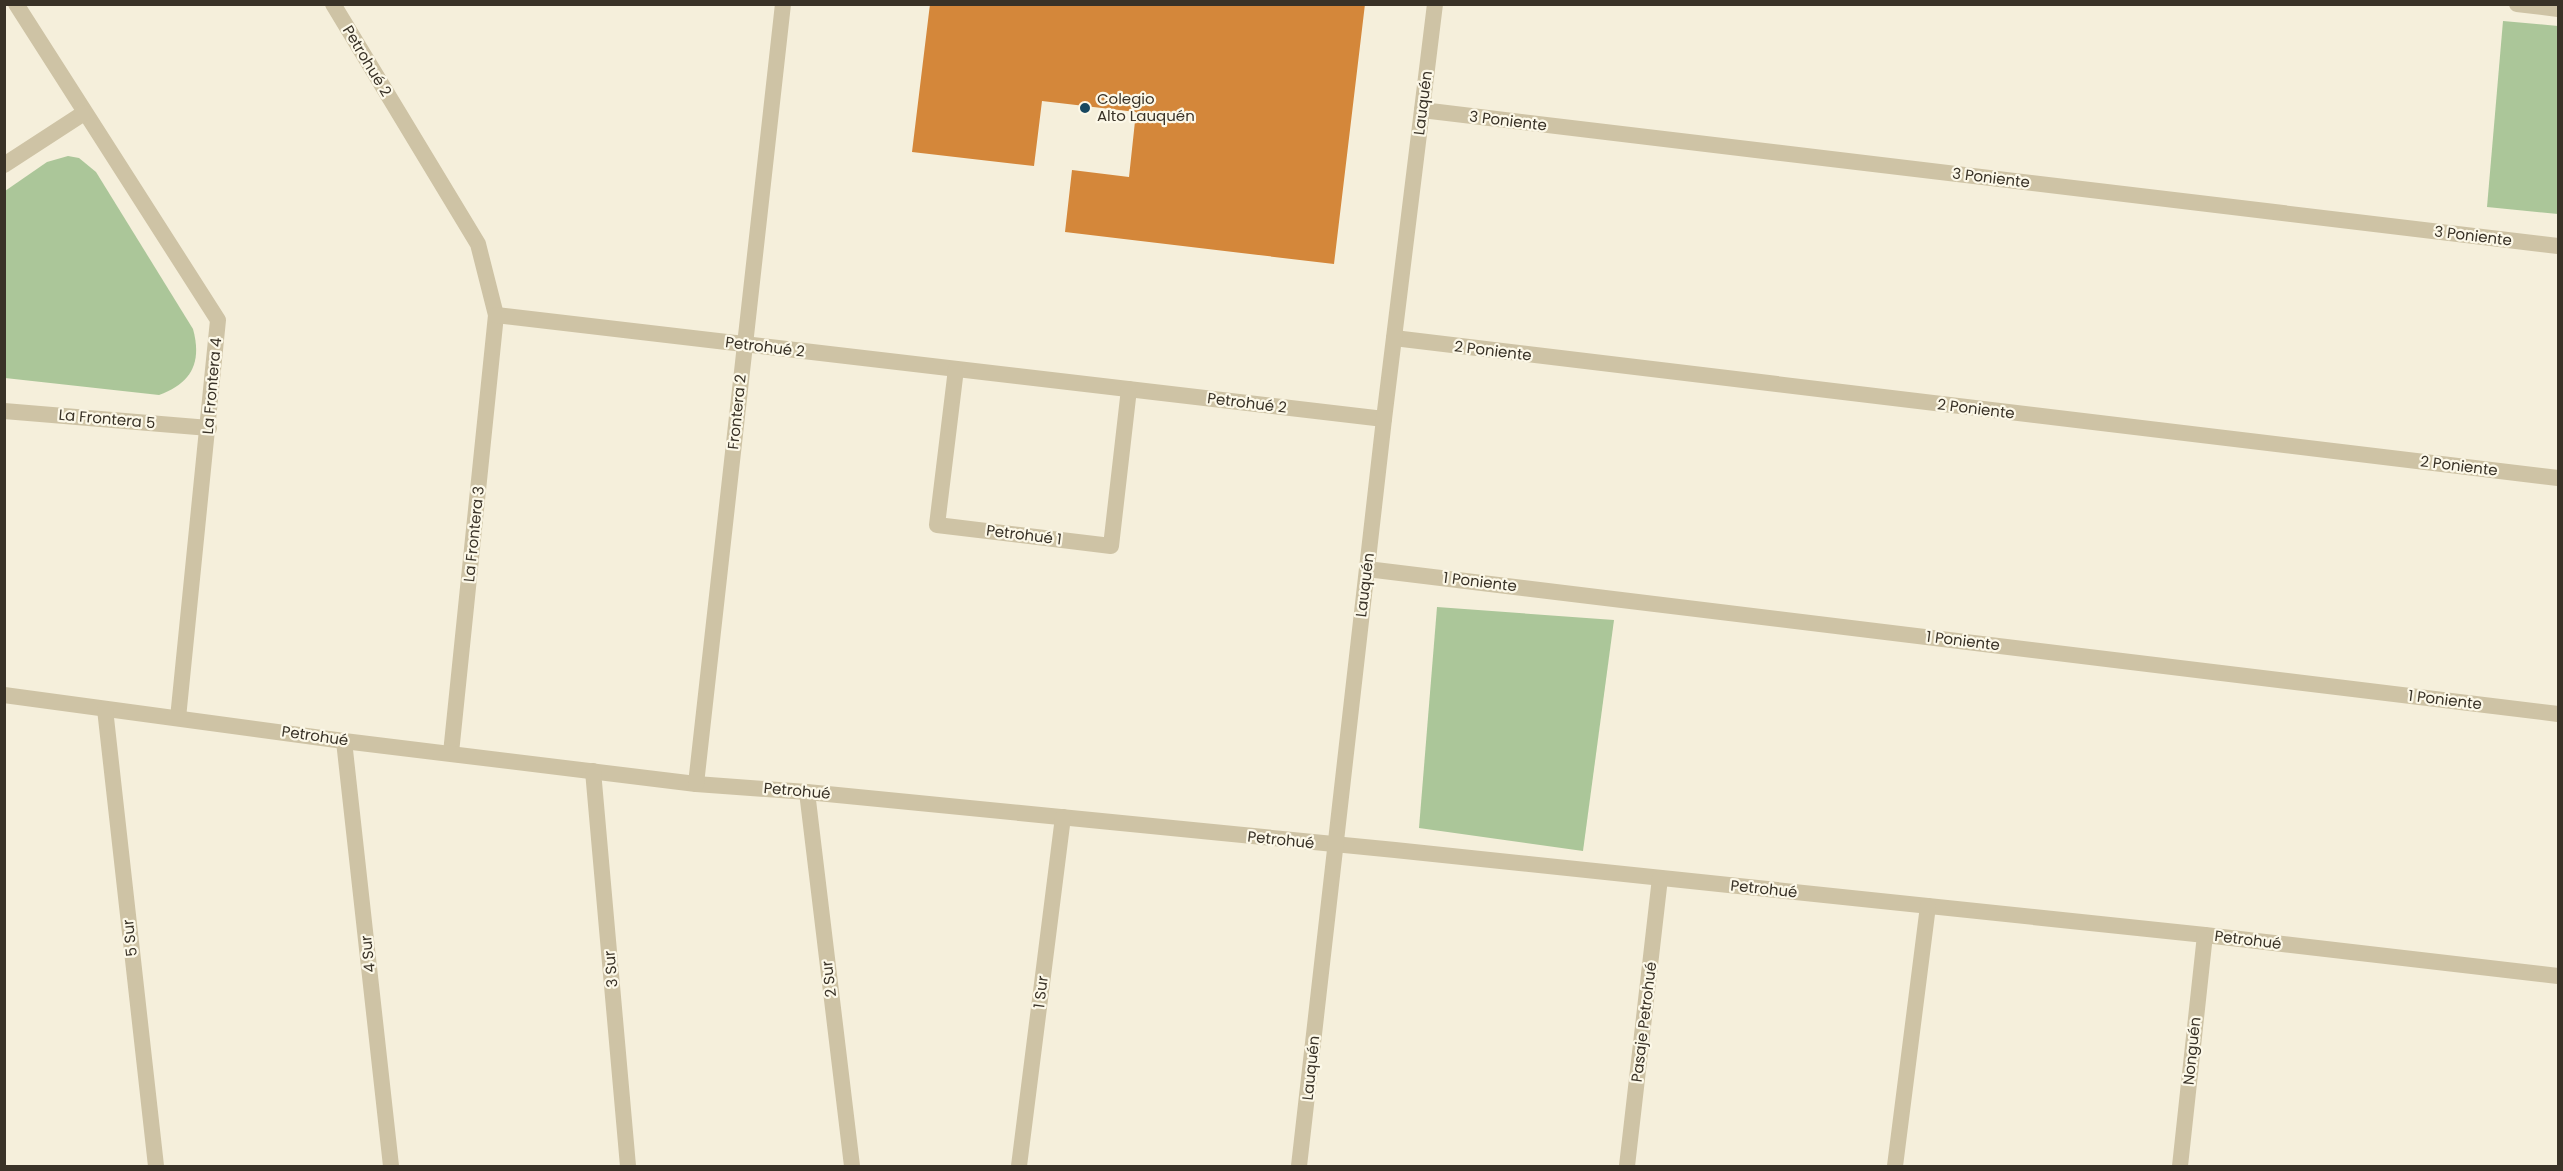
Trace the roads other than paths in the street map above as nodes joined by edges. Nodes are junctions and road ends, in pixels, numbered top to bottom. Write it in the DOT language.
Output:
graph roads {
  1 [pos="16,4"];
  2 [pos="333,4"];
  3 [pos="783,4"];
  4 [pos="1435,4"];
  5 [pos="2517,4"];
  6 [pos="2559,9"];
  7 [pos="1422,110"];
  8 [pos="84,113"];
  9 [pos="4,165"];
  10 [pos="2559,246"];
  11 [pos="496,315"];
  12 [pos="1394,338"];
  13 [pos="745,345"];
  14 [pos="956,369"];
  15 [pos="1128,389"];
  16 [pos="4,411"];
  17 [pos="1384,419"];
  18 [pos="209,428"];
  19 [pos="2559,478"];
  20 [pos="1367,569"];
  21 [pos="4,695"];
  22 [pos="105,709"];
  23 [pos="2559,714"];
  24 [pos="178,718"];
  25 [pos="344,741"];
  26 [pos="451,753"];
  27 [pos="593,771"];
  28 [pos="696,784"];
  29 [pos="807,792"];
  30 [pos="1063,817"];
  31 [pos="1336,846"];
  32 [pos="1660,878"];
  33 [pos="1928,906"];
  34 [pos="2205,935"];
  35 [pos="2559,976"];
  36 [pos="156,1167"];
  37 [pos="391,1167"];
  38 [pos="628,1167"];
  39 [pos="852,1167"];
  40 [pos="1019,1167"];
  41 [pos="1299,1167"];
  42 [pos="1627,1167"];
  43 [pos="1895,1167"];
  44 [pos="2180,1167"];
  1 -- 8 [label="street, La Frontera 4"];
  2 -- 11 [label="street, Petrohué 2"];
  3 -- 13 [label="street, Frontera 2"];
  4 -- 7 [label="street, Lauquén"];
  5 -- 6 [label="street"];
  7 -- 10 [label="street, 3 Poniente"];
  7 -- 12 [label="street, Lauquén"];
  8 -- 9 [label="street"];
  8 -- 18 [label="street, La Frontera 4"];
  11 -- 13 [label="street, Petrohué 2"];
  11 -- 26 [label="street, La Frontera 3"];
  12 -- 17 [label="street, Lauquén"];
  12 -- 19 [label="street, 2 Poniente"];
  13 -- 14 [label="street, Petrohué 2"];
  13 -- 28 [label="street, Frontera 2"];
  14 -- 15 [label="street, Petrohué 2"];
  14 -- 15 [label="street, Petrohué 1"];
  15 -- 17 [label="street, Petrohué 2"];
  16 -- 18 [label="street, La Frontera 5"];
  17 -- 20 [label="street, Lauquén"];
  18 -- 24 [label="street, La Frontera 4"];
  20 -- 23 [label="street, 1 Poniente"];
  20 -- 31 [label="street, Lauquén"];
  21 -- 22 [label="street, Petrohué"];
  22 -- 24 [label="street, Petrohué"];
  22 -- 36 [label="street, 5 Sur"];
  24 -- 25 [label="street, Petrohué"];
  25 -- 26 [label="street, Petrohué"];
  25 -- 37 [label="street, 4 Sur"];
  26 -- 27 [label="street, Petrohué"];
  27 -- 28 [label="street, Petrohué"];
  27 -- 38 [label="street, 3 Sur"];
  28 -- 29 [label="street, Petrohué"];
  29 -- 30 [label="street, Petrohué"];
  29 -- 39 [label="street, 2 Sur"];
  30 -- 31 [label="street, Petrohué"];
  30 -- 40 [label="street, 1 Sur"];
  31 -- 32 [label="street, Petrohué"];
  31 -- 41 [label="street, Lauquén"];
  32 -- 33 [label="street, Petrohué"];
  32 -- 42 [label="street, Pasaje Petrohué"];
  33 -- 34 [label="street, Petrohué"];
  33 -- 43 [label="street"];
  34 -- 35 [label="street, Petrohué"];
  34 -- 44 [label="street, Nonguén"];
}
